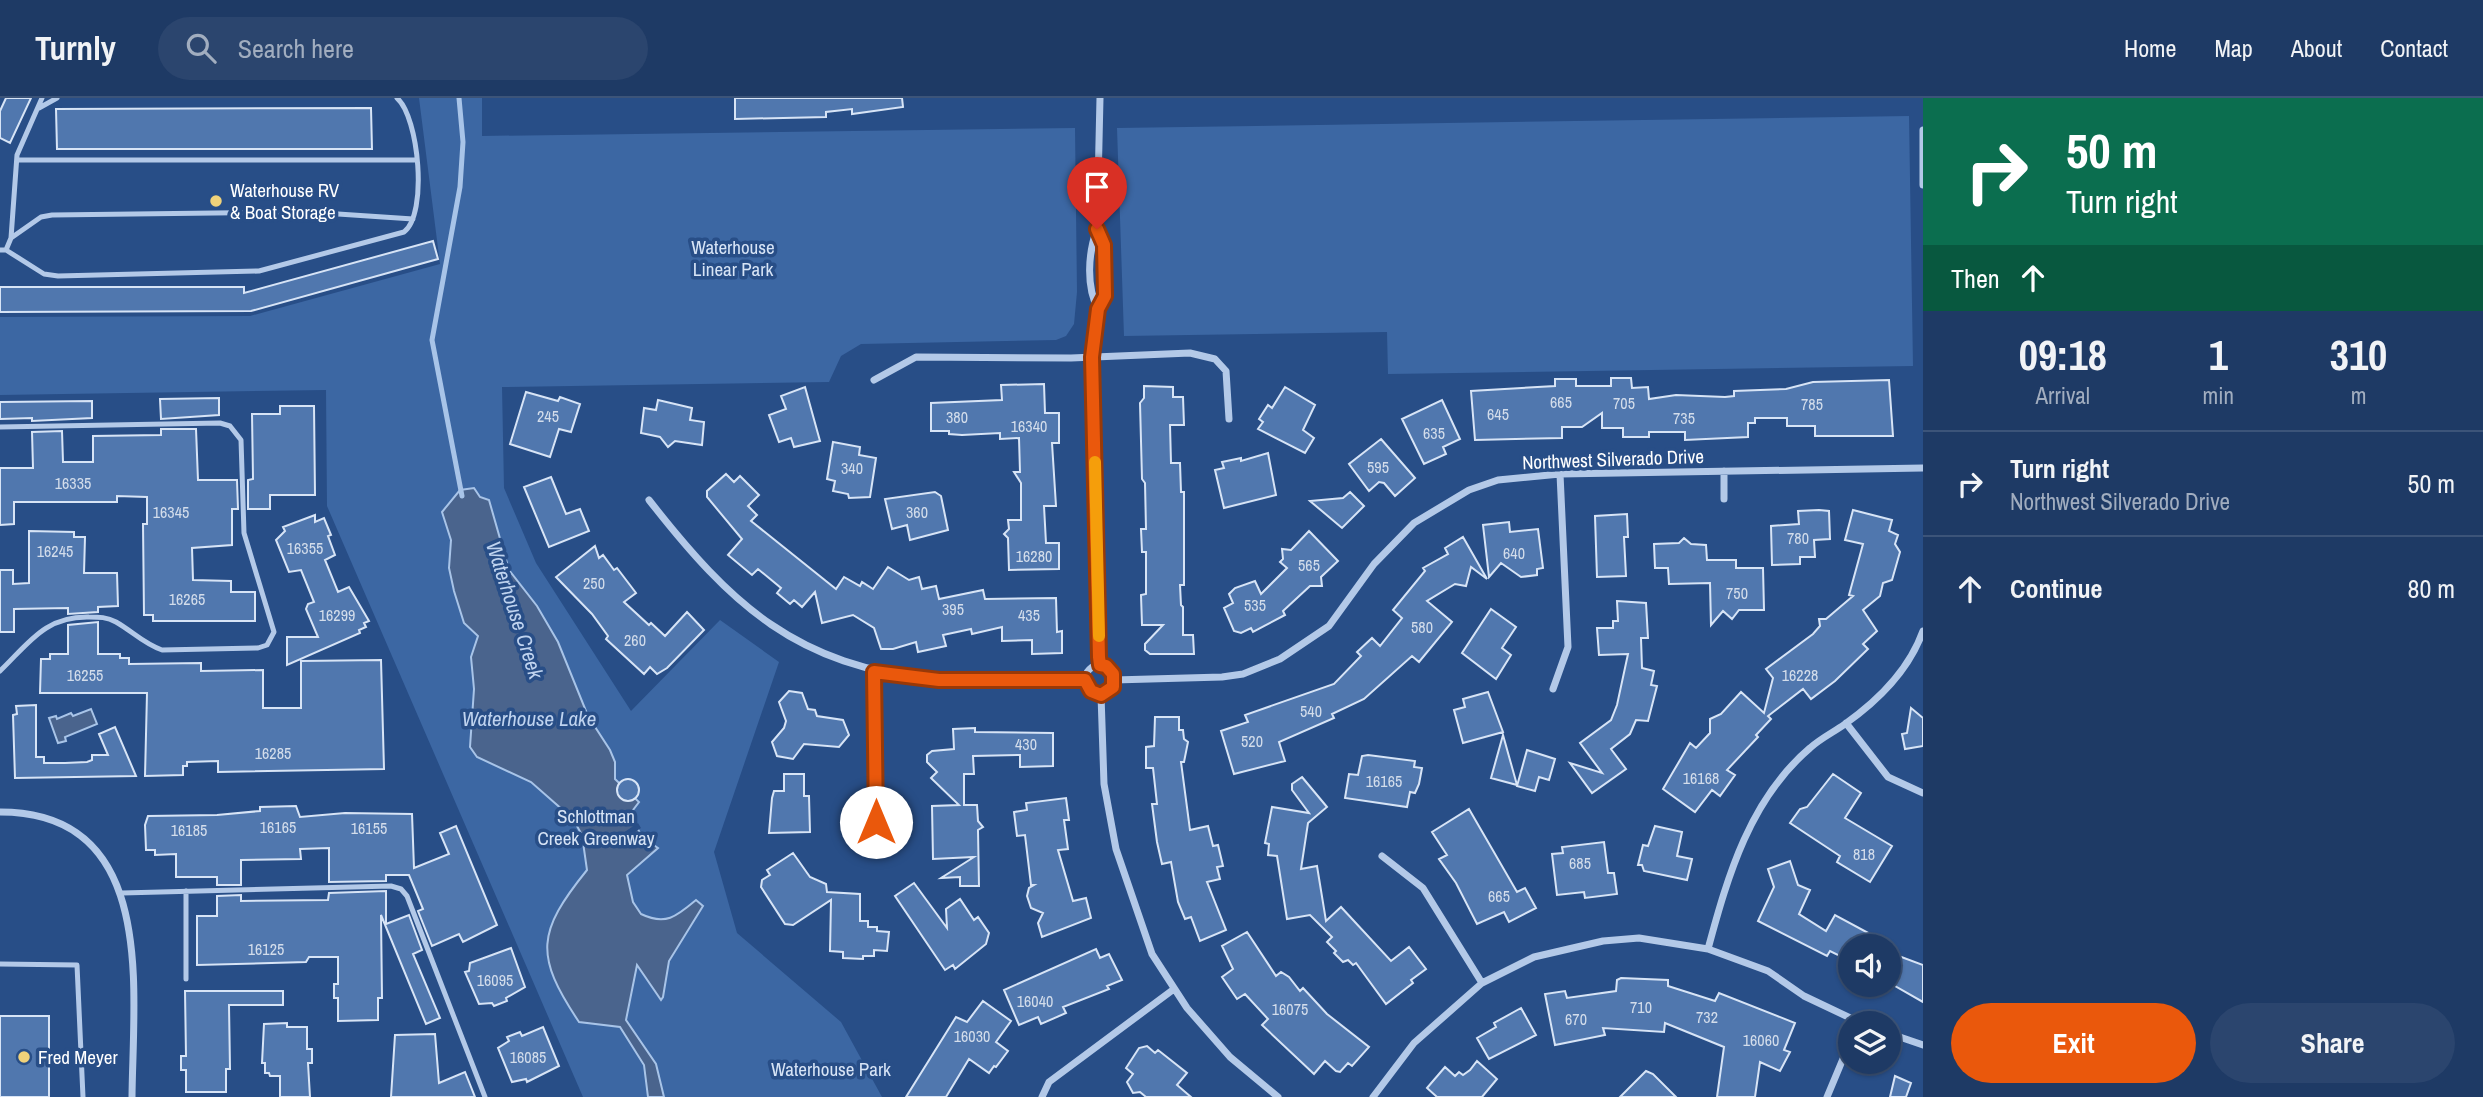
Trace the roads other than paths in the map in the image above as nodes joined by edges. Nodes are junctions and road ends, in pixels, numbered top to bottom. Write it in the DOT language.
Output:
graph roads {
  1 [pos="42,98"];
  2 [pos="57,98"];
  3 [pos="397,98"];
  4 [pos="1100,98"];
  5 [pos="39,108"];
  6 [pos="1923,130"];
  7 [pos="17,160"];
  8 [pos="416,160"];
  9 [pos="1923,185"];
  10 [pos="413,219"];
  11 [pos="1097,229"];
  12 [pos="11,238"];
  13 [pos="3,250"];
  14 [pos="1098,309"];
  15 [pos="1092,357"];
  16 [pos="874,380"];
  17 [pos="1229,419"];
  18 [pos="0,427"];
  19 [pos="1923,468"];
  20 [pos="1724,471"];
  21 [pos="1560,474"];
  22 [pos="1724,499"];
  23 [pos="649,500"];
  24 [pos="1923,631"];
  25 [pos="1100,665"];
  26 [pos="0,671"];
  27 [pos="874,672"];
  28 [pos="1085,680"];
  29 [pos="1114,680"];
  30 [pos="1553,689"];
  31 [pos="1101,695"];
  32 [pos="1846,723"];
  33 [pos="1923,793"];
  34 [pos="0,812"];
  35 [pos="876,822"];
  36 [pos="1382,856"];
  37 [pos="186,891"];
  38 [pos="122,893"];
  39 [pos="1708,948"];
  40 [pos="0,964"];
  41 [pos="186,979"];
  42 [pos="1482,983"];
  43 [pos="1174,989"];
  44 [pos="1838,1012"];
  45 [pos="1901,1037"];
  46 [pos="1923,1045"];
  47 [pos="1838,1070"];
  48 [pos="83,1097"];
  49 [pos="132,1097"];
  50 [pos="485,1097"];
  51 [pos="1042,1097"];
  52 [pos="1278,1097"];
  53 [pos="1373,1097"];
  54 [pos="1826,1097"];
  1 -- 5 [label="lane"];
  2 -- 5 [label="lane"];
  3 -- 8 [label="lane"];
  4 -- 11 [label="street"];
  5 -- 7 [label="lane"];
  6 -- 9 [label="street"];
  7 -- 8 [label="lane"];
  7 -- 12 [label="lane"];
  8 -- 10 [label="lane"];
  10 -- 12 [label="lane"];
  10 -- 13 [label="lane"];
  11 -- 14 [label="street"];
  11 -- 14 [label="street"];
  12 -- 13 [label="lane"];
  14 -- 15 [label="street"];
  15 -- 16 [label="street"];
  15 -- 17 [label="street"];
  15 -- 25 [label="street"];
  18 -- 26 [label="lane"];
  19 -- 20 [label="street, Northwest Silverado Drive"];
  20 -- 21 [label="street, Northwest Silverado Drive"];
  20 -- 22 [label="street, Northwest Silverado Drive"];
  21 -- 29 [label="street, Northwest Silverado Drive"];
  21 -- 30 [label="street"];
  23 -- 27 [label="street"];
  24 -- 32 [label="street"];
  25 -- 28 [label="street"];
  25 -- 29 [label="street"];
  27 -- 28 [label="street"];
  27 -- 35 [label="street"];
  28 -- 31 [label="street"];
  29 -- 31 [label="street"];
  31 -- 43 [label="street"];
  32 -- 33 [label="street"];
  32 -- 39 [label="street"];
  34 -- 38 [label="street"];
  36 -- 42 [label="street"];
  37 -- 38 [label="lane"];
  37 -- 41 [label="lane"];
  37 -- 50 [label="lane"];
  38 -- 49 [label="street"];
  39 -- 42 [label="street"];
  39 -- 44 [label="street"];
  40 -- 48 [label="lane"];
  42 -- 53 [label="street"];
  43 -- 51 [label="street"];
  43 -- 52 [label="street"];
  45 -- 46 [label="street"];
  47 -- 54 [label="street"];
}
